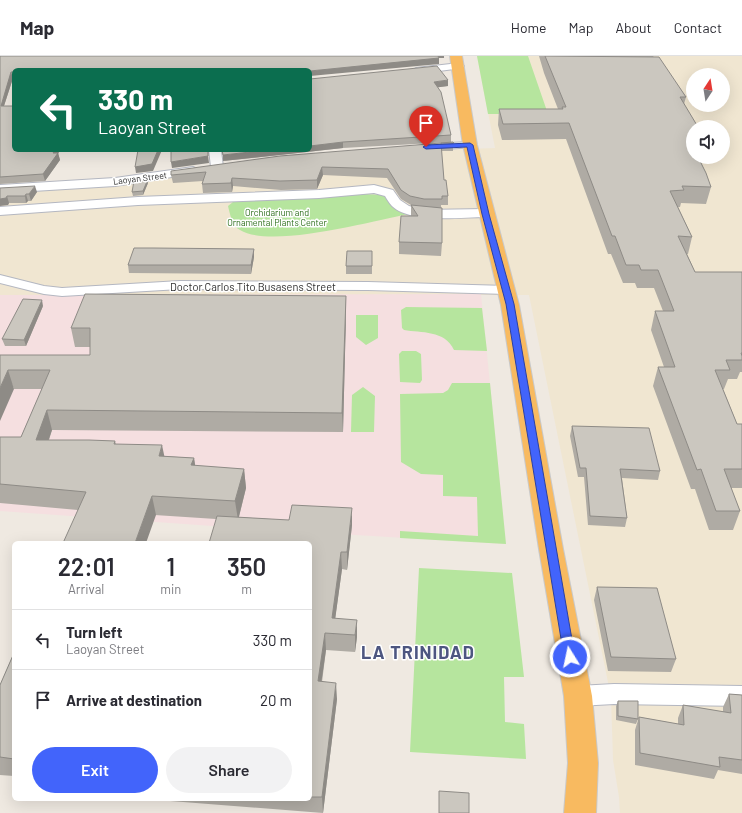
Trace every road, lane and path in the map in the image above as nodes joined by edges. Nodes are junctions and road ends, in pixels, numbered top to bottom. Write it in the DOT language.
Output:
graph roads {
  1 [pos="457,61"];
  2 [pos="404,72"];
  3 [pos="470,145"];
  4 [pos="418,148"];
  5 [pos="214,152"];
  6 [pos="232,165"];
  7 [pos="209,168"];
  8 [pos="0,188"];
  9 [pos="0,211"];
  10 [pos="486,214"];
  11 [pos="0,278"];
  12 [pos="507,290"];
  13 [pos="578,696"];
  14 [pos="742,696"];
  15 [pos="580,813"];
  1 -- 2 [label="street"];
  1 -- 3 [label="highway"];
  3 -- 4 [label="street"];
  3 -- 10 [label="highway"];
  5 -- 7 [label="street"];
  6 -- 7 [label="street, Laoyan Street"];
  7 -- 8 [label="street, Laoyan Street"];
  9 -- 10 [label="street"];
  10 -- 12 [label="highway"];
  11 -- 12 [label="street, Doctor Carlos Tito Busasens Street"];
  12 -- 13 [label="highway"];
  13 -- 14 [label="street"];
  13 -- 15 [label="highway"];
}
